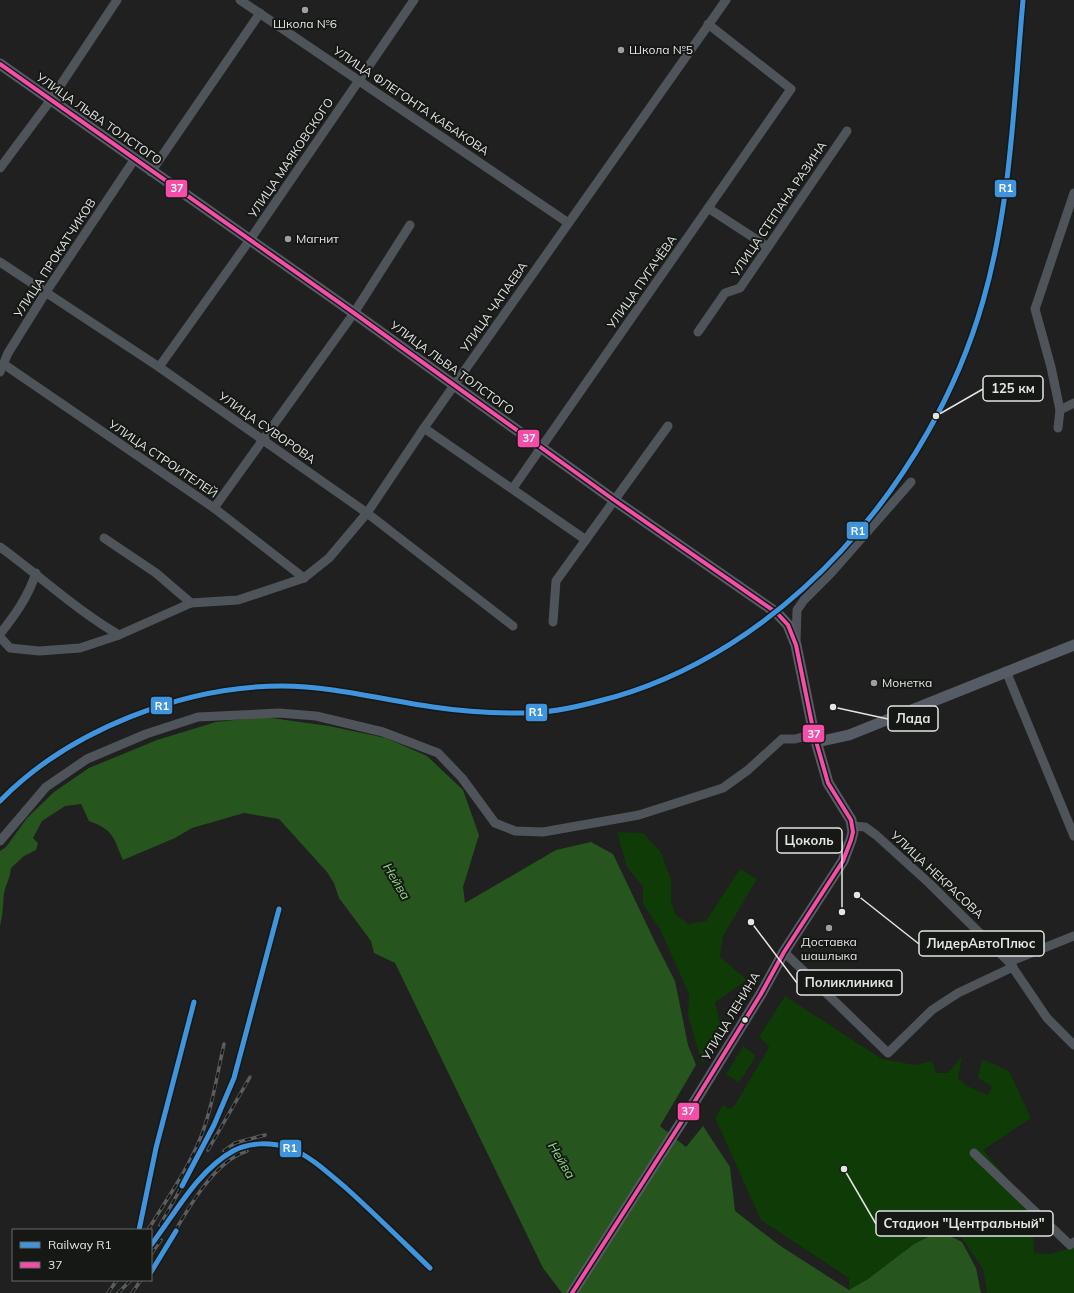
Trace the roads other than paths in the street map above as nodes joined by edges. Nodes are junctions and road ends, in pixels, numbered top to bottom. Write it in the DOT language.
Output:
graph roads {
  1 [pos="117,0"];
  2 [pos="240,0"];
  3 [pos="414,0"];
  4 [pos="726,0"];
  5 [pos="260,13"];
  6 [pos="708,24"];
  7 [pos="0,64"];
  8 [pos="359,80"];
  9 [pos="50,101"];
  10 [pos="847,131"];
  11 [pos="134,160"];
  12 [pos="0,168"];
  13 [pos="151,172"];
  14 [pos="1074,193"];
  15 [pos="708,208"];
  16 [pos="567,222"];
  17 [pos="410,225"];
  18 [pos="249,240"];
  19 [pos="768,247"];
  20 [pos="0,262"];
  21 [pos="46,292"];
  22 [pos="354,313"];
  23 [pos="698,332"];
  24 [pos="159,367"];
  25 [pos="2,368"];
  26 [pos="453,385"];
  27 [pos="1074,403"];
  28 [pos="1060,410"];
  29 [pos="668,426"];
  30 [pos="424,428"];
  31 [pos="1058,428"];
  32 [pos="262,439"];
  33 [pos="541,447"];
  34 [pos="910,482"];
  35 [pos="513,488"];
  36 [pos="614,500"];
  37 [pos="214,508"];
  38 [pos="367,513"];
  39 [pos="104,538"];
  40 [pos="586,540"];
  41 [pos="0,547"];
  42 [pos="36,573"];
  43 [pos="304,578"];
  44 [pos="191,603"];
  45 [pos="553,622"];
  46 [pos="513,626"];
  47 [pos="119,635"];
  48 [pos="0,636"];
  49 [pos="796,644"];
  50 [pos="1074,645"];
  51 [pos="1006,671"];
  52 [pos="816,738"];
  53 [pos="853,826"];
  54 [pos="1074,836"];
  55 [pos="0,841"];
  56 [pos="1074,936"];
  57 [pos="784,952"];
  58 [pos="1011,964"];
  59 [pos="1074,1045"];
  60 [pos="974,1153"];
  61 [pos="1072,1244"];
  62 [pos="572,1293"];
  1 -- 9 [label="street"];
  2 -- 5 [label="street, УЛИЦА ФЛЕГОНТА КАБАКОВА"];
  3 -- 8 [label="street, УЛИЦА МАЯКОВСКОГО"];
  4 -- 6 [label="street, УЛИЦА ЧАПАЕВА"];
  5 -- 8 [label="street, УЛИЦА ФЛЕГОНТА КАБАКОВА"];
  5 -- 13 [label="street"];
  6 -- 15 [label="street, УЛИЦА ПУГАЧЁВА"];
  6 -- 16 [label="street, УЛИЦА ЧАПАЕВА"];
  7 -- 9 [label="main road, УЛИЦА ЛЬВА ТОЛСТОГО"];
  8 -- 16 [label="street, УЛИЦА ФЛЕГОНТА КАБАКОВА"];
  8 -- 18 [label="street, УЛИЦА МАЯКОВСКОГО"];
  9 -- 11 [label="main road, УЛИЦА ЛЬВА ТОЛСТОГО"];
  9 -- 12 [label="street"];
  10 -- 19 [label="street, УЛИЦА СТЕПАНА РАЗИНА"];
  11 -- 13 [label="main road, УЛИЦА ЛЬВА ТОЛСТОГО"];
  11 -- 21 [label="street, УЛИЦА ПРОКАТЧИКОВ"];
  13 -- 18 [label="main road, УЛИЦА ЛЬВА ТОЛСТОГО"];
  14 -- 28 [label="street"];
  15 -- 19 [label="street"];
  15 -- 33 [label="street, УЛИЦА ПУГАЧЁВА"];
  16 -- 26 [label="street, УЛИЦА ЧАПАЕВА"];
  17 -- 22 [label="street"];
  18 -- 22 [label="main road, УЛИЦА ЛЬВА ТОЛСТОГО"];
  18 -- 24 [label="street, УЛИЦА МАЯКОВСКОГО"];
  19 -- 23 [label="street, УЛИЦА СТЕПАНА РАЗИНА"];
  20 -- 21 [label="street, УЛИЦА СУВОРОВА"];
  21 -- 24 [label="street, УЛИЦА СУВОРОВА"];
  21 -- 25 [label="street, УЛИЦА ПРОКАТЧИКОВ"];
  22 -- 26 [label="main road, УЛИЦА ЛЬВА ТОЛСТОГО"];
  22 -- 32 [label="street"];
  24 -- 32 [label="street, УЛИЦА СУВОРОВА"];
  25 -- 37 [label="street, УЛИЦА СТРОИТЕЛЕЙ"];
  26 -- 30 [label="street, УЛИЦА ЧАПАЕВА"];
  26 -- 33 [label="main road, УЛИЦА ЛЬВА ТОЛСТОГО"];
  27 -- 28 [label="street"];
  28 -- 31 [label="street"];
  29 -- 36 [label="street"];
  30 -- 35 [label="street"];
  30 -- 38 [label="street, УЛИЦА ЧАПАЕВА"];
  32 -- 37 [label="street"];
  32 -- 38 [label="street, УЛИЦА СУВОРОВА"];
  33 -- 35 [label="street, УЛИЦА ПУГАЧЁВА"];
  33 -- 36 [label="main road, УЛИЦА ЛЬВА ТОЛСТОГО"];
  34 -- 49 [label="street"];
  35 -- 40 [label="street"];
  36 -- 40 [label="street"];
  36 -- 49 [label="main road, УЛИЦА ЛЬВА ТОЛСТОГО"];
  37 -- 43 [label="street, УЛИЦА СТРОИТЕЛЕЙ"];
  38 -- 43 [label="street, УЛИЦА ЧАПАЕВА"];
  38 -- 46 [label="street, УЛИЦА СУВОРОВА"];
  39 -- 44 [label="street"];
  40 -- 45 [label="street"];
  41 -- 42 [label="street"];
  42 -- 47 [label="street"];
  42 -- 48 [label="street"];
  43 -- 44 [label="street, УЛИЦА ЧАПАЕВА"];
  44 -- 47 [label="street, УЛИЦА ЧАПАЕВА"];
  47 -- 48 [label="street, УЛИЦА ЧАПАЕВА"];
  49 -- 52 [label="main road, УЛИЦА ЛЬВА ТОЛСТОГО"];
  50 -- 51 [label="main road"];
  51 -- 52 [label="main road"];
  51 -- 54 [label="street"];
  52 -- 53 [label="main road"];
  52 -- 55 [label="street"];
  53 -- 57 [label="main road, УЛИЦА ЛЕНИНА"];
  53 -- 58 [label="street, УЛИЦА НЕКРАСОВА"];
  56 -- 58 [label="street"];
  57 -- 58 [label="street"];
  57 -- 62 [label="main road, УЛИЦА ЛЕНИНА"];
  58 -- 59 [label="street, УЛИЦА НЕКРАСОВА"];
  60 -- 61 [label="street"];
}
